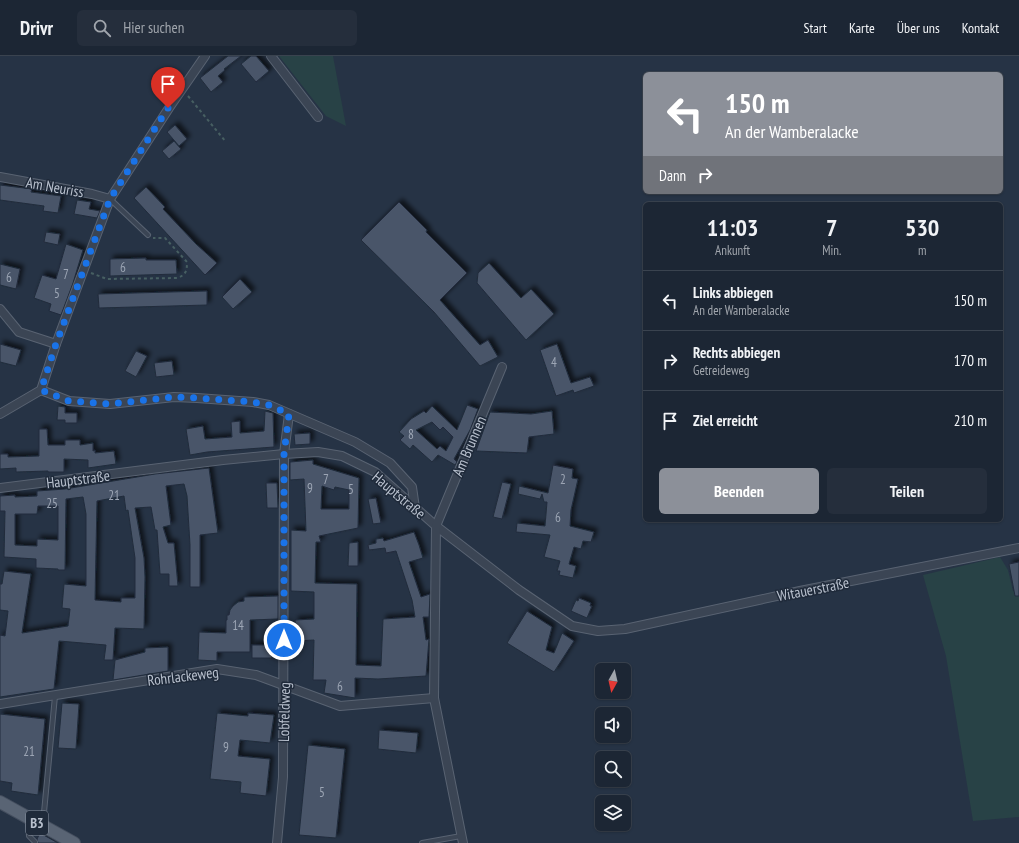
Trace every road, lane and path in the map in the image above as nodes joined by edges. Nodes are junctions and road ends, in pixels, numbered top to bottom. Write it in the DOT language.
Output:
graph roads {
  1 [pos="206,56"];
  2 [pos="271,56"];
  3 [pos="182,89"];
  4 [pos="318,116"];
  5 [pos="226,142"];
  6 [pos="0,177"];
  7 [pos="110,199"];
  8 [pos="148,235"];
  9 [pos="83,271"];
  10 [pos="0,309"];
  11 [pos="56,344"];
  12 [pos="502,367"];
  13 [pos="41,390"];
  14 [pos="0,414"];
  15 [pos="289,414"];
  16 [pos="284,454"];
  17 [pos="0,488"];
  18 [pos="415,508"];
  19 [pos="436,526"];
  20 [pos="1019,548"];
  21 [pos="625,629"];
  22 [pos="284,686"];
  23 [pos="55,696"];
  24 [pos="434,698"];
  25 [pos="0,704"];
  26 [pos="0,802"];
  27 [pos="28,818"];
  28 [pos="43,826"];
  29 [pos="462,839"];
  30 [pos="35,842"];
  31 [pos="74,843"];
  32 [pos="277,843"];
  33 [pos="422,843"];
  1 -- 3 [label="street"];
  2 -- 4 [label="street"];
  3 -- 5 [label="path"];
  3 -- 7 [label="street"];
  6 -- 7 [label="street, Am Neuriss"];
  7 -- 8 [label="lane"];
  7 -- 9 [label="street"];
  8 -- 9 [label="path"];
  9 -- 11 [label="street"];
  10 -- 11 [label="street"];
  11 -- 13 [label="street"];
  12 -- 19 [label="street, Am Brunnen"];
  13 -- 14 [label="street"];
  13 -- 15 [label="street"];
  15 -- 16 [label="street, Lobfeldweg"];
  15 -- 18 [label="street"];
  16 -- 17 [label="street, Hauptstraße"];
  16 -- 18 [label="street, Hauptstraße"];
  16 -- 22 [label="street, Lobfeldweg"];
  18 -- 19 [label="street, Hauptstraße"];
  19 -- 21 [label="street, Hauptstraße"];
  19 -- 24 [label="street"];
  20 -- 21 [label="street, Witauerstraße"];
  22 -- 23 [label="street, Rohrlackeweg"];
  22 -- 24 [label="street, Rohrlackeweg"];
  22 -- 32 [label="street, Lobfeldweg"];
  23 -- 25 [label="street, Rohrlackeweg"];
  23 -- 28 [label="lane"];
  24 -- 29 [label="street"];
  26 -- 27 [label="main road, B3"];
  27 -- 28 [label="main road, B3"];
  27 -- 30 [label="lane"];
  28 -- 31 [label="main road, B3"];
  29 -- 33 [label="lane"];
}
